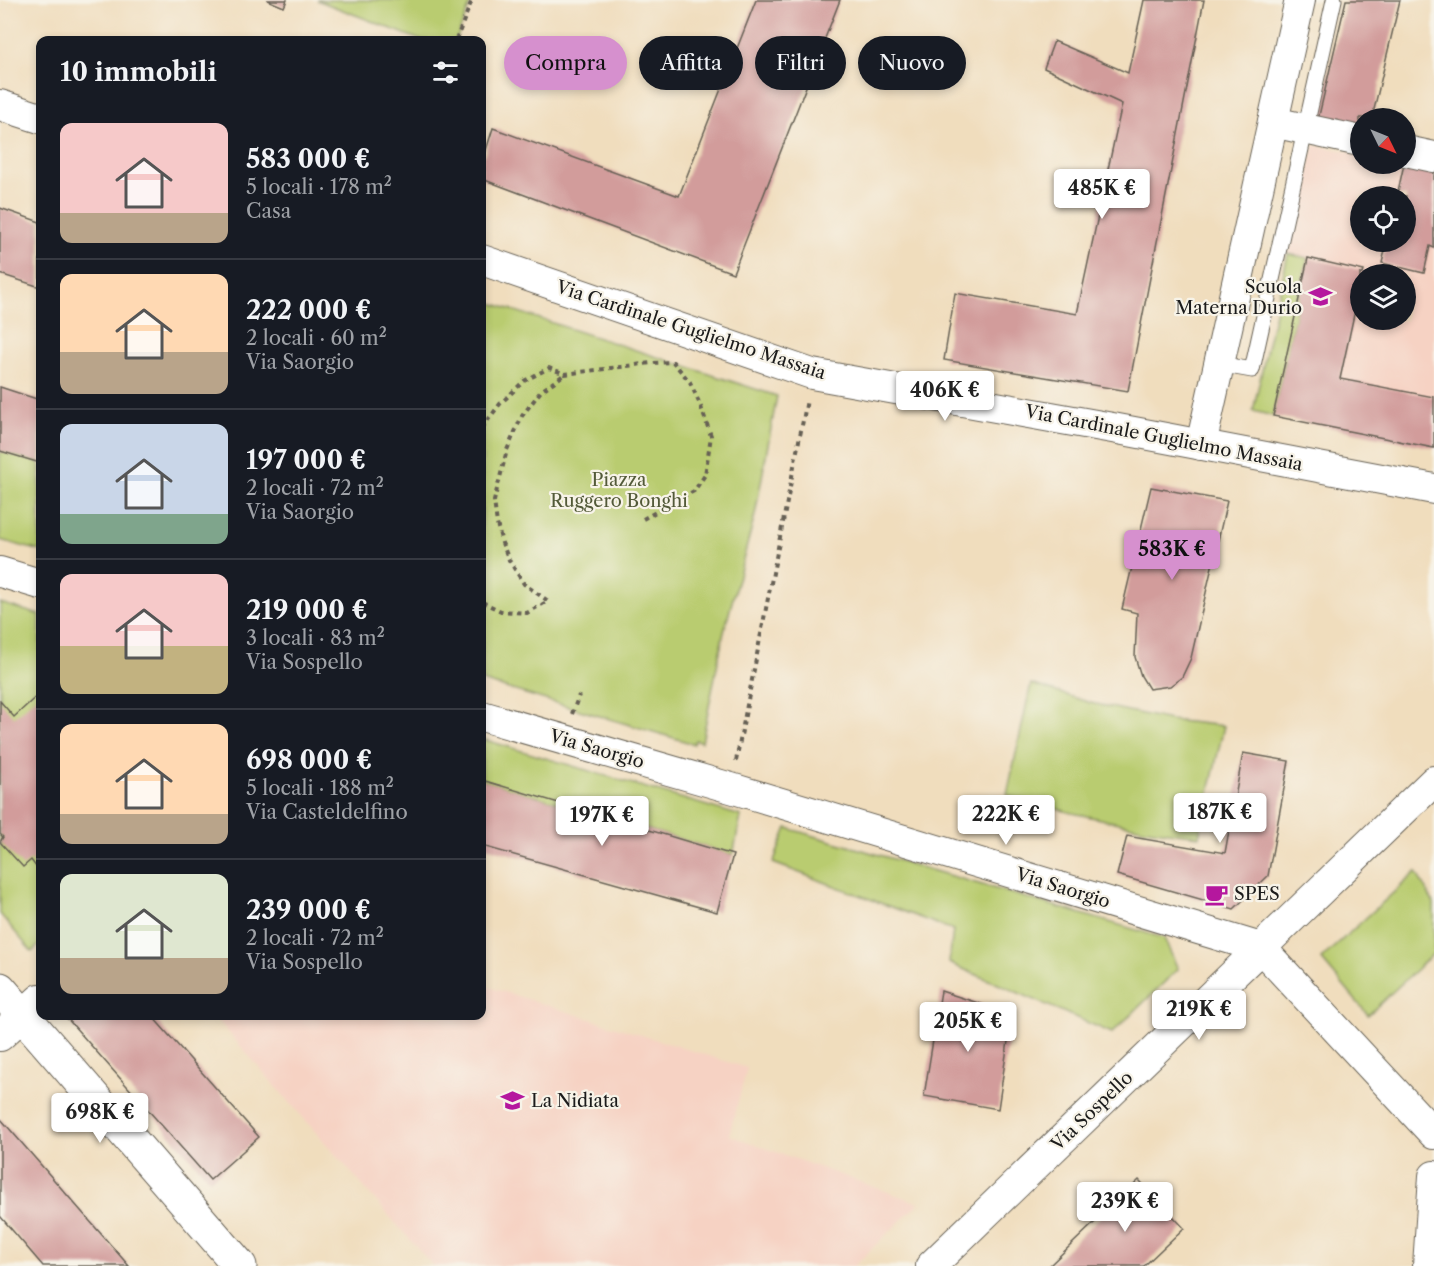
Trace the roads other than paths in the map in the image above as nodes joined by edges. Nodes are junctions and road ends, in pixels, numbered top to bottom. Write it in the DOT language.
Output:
graph roads {
  1 [pos="1300,0"];
  2 [pos="1334,0"];
  3 [pos="0,105"];
  4 [pos="36,117"];
  5 [pos="1273,122"];
  6 [pos="1305,129"];
  7 [pos="1350,139"];
  8 [pos="1416,153"];
  9 [pos="1434,157"];
  10 [pos="486,261"];
  11 [pos="1218,364"];
  12 [pos="1201,445"];
  13 [pos="1434,489"];
  14 [pos="0,572"];
  15 [pos="36,583"];
  16 [pos="486,717"];
  17 [pos="1434,782"];
  18 [pos="1261,948"];
  19 [pos="0,989"];
  20 [pos="21,1017"];
  21 [pos="1434,1134"];
  22 [pos="1434,1176"];
  23 [pos="936,1264"];
  24 [pos="240,1266"];
  25 [pos="1428,1266"];
  1 -- 5 [label="street"];
  2 -- 6 [label="lane"];
  3 -- 4 [label="street"];
  5 -- 6 [label="street"];
  5 -- 11 [label="street"];
  6 -- 7 [label="street"];
  6 -- 11 [label="lane"];
  8 -- 9 [label="street"];
  10 -- 12 [label="street, Via Cardinale Guglielmo Massaia"];
  11 -- 12 [label="street"];
  12 -- 13 [label="street, Via Cardinale Guglielmo Massaia"];
  14 -- 15 [label="street"];
  16 -- 18 [label="street, Via Saorgio"];
  17 -- 18 [label="street, Via Sospello"];
  18 -- 21 [label="street"];
  18 -- 23 [label="street, Via Sospello"];
  19 -- 20 [label="street"];
  20 -- 24 [label="street"];
  22 -- 25 [label="street"];
}
